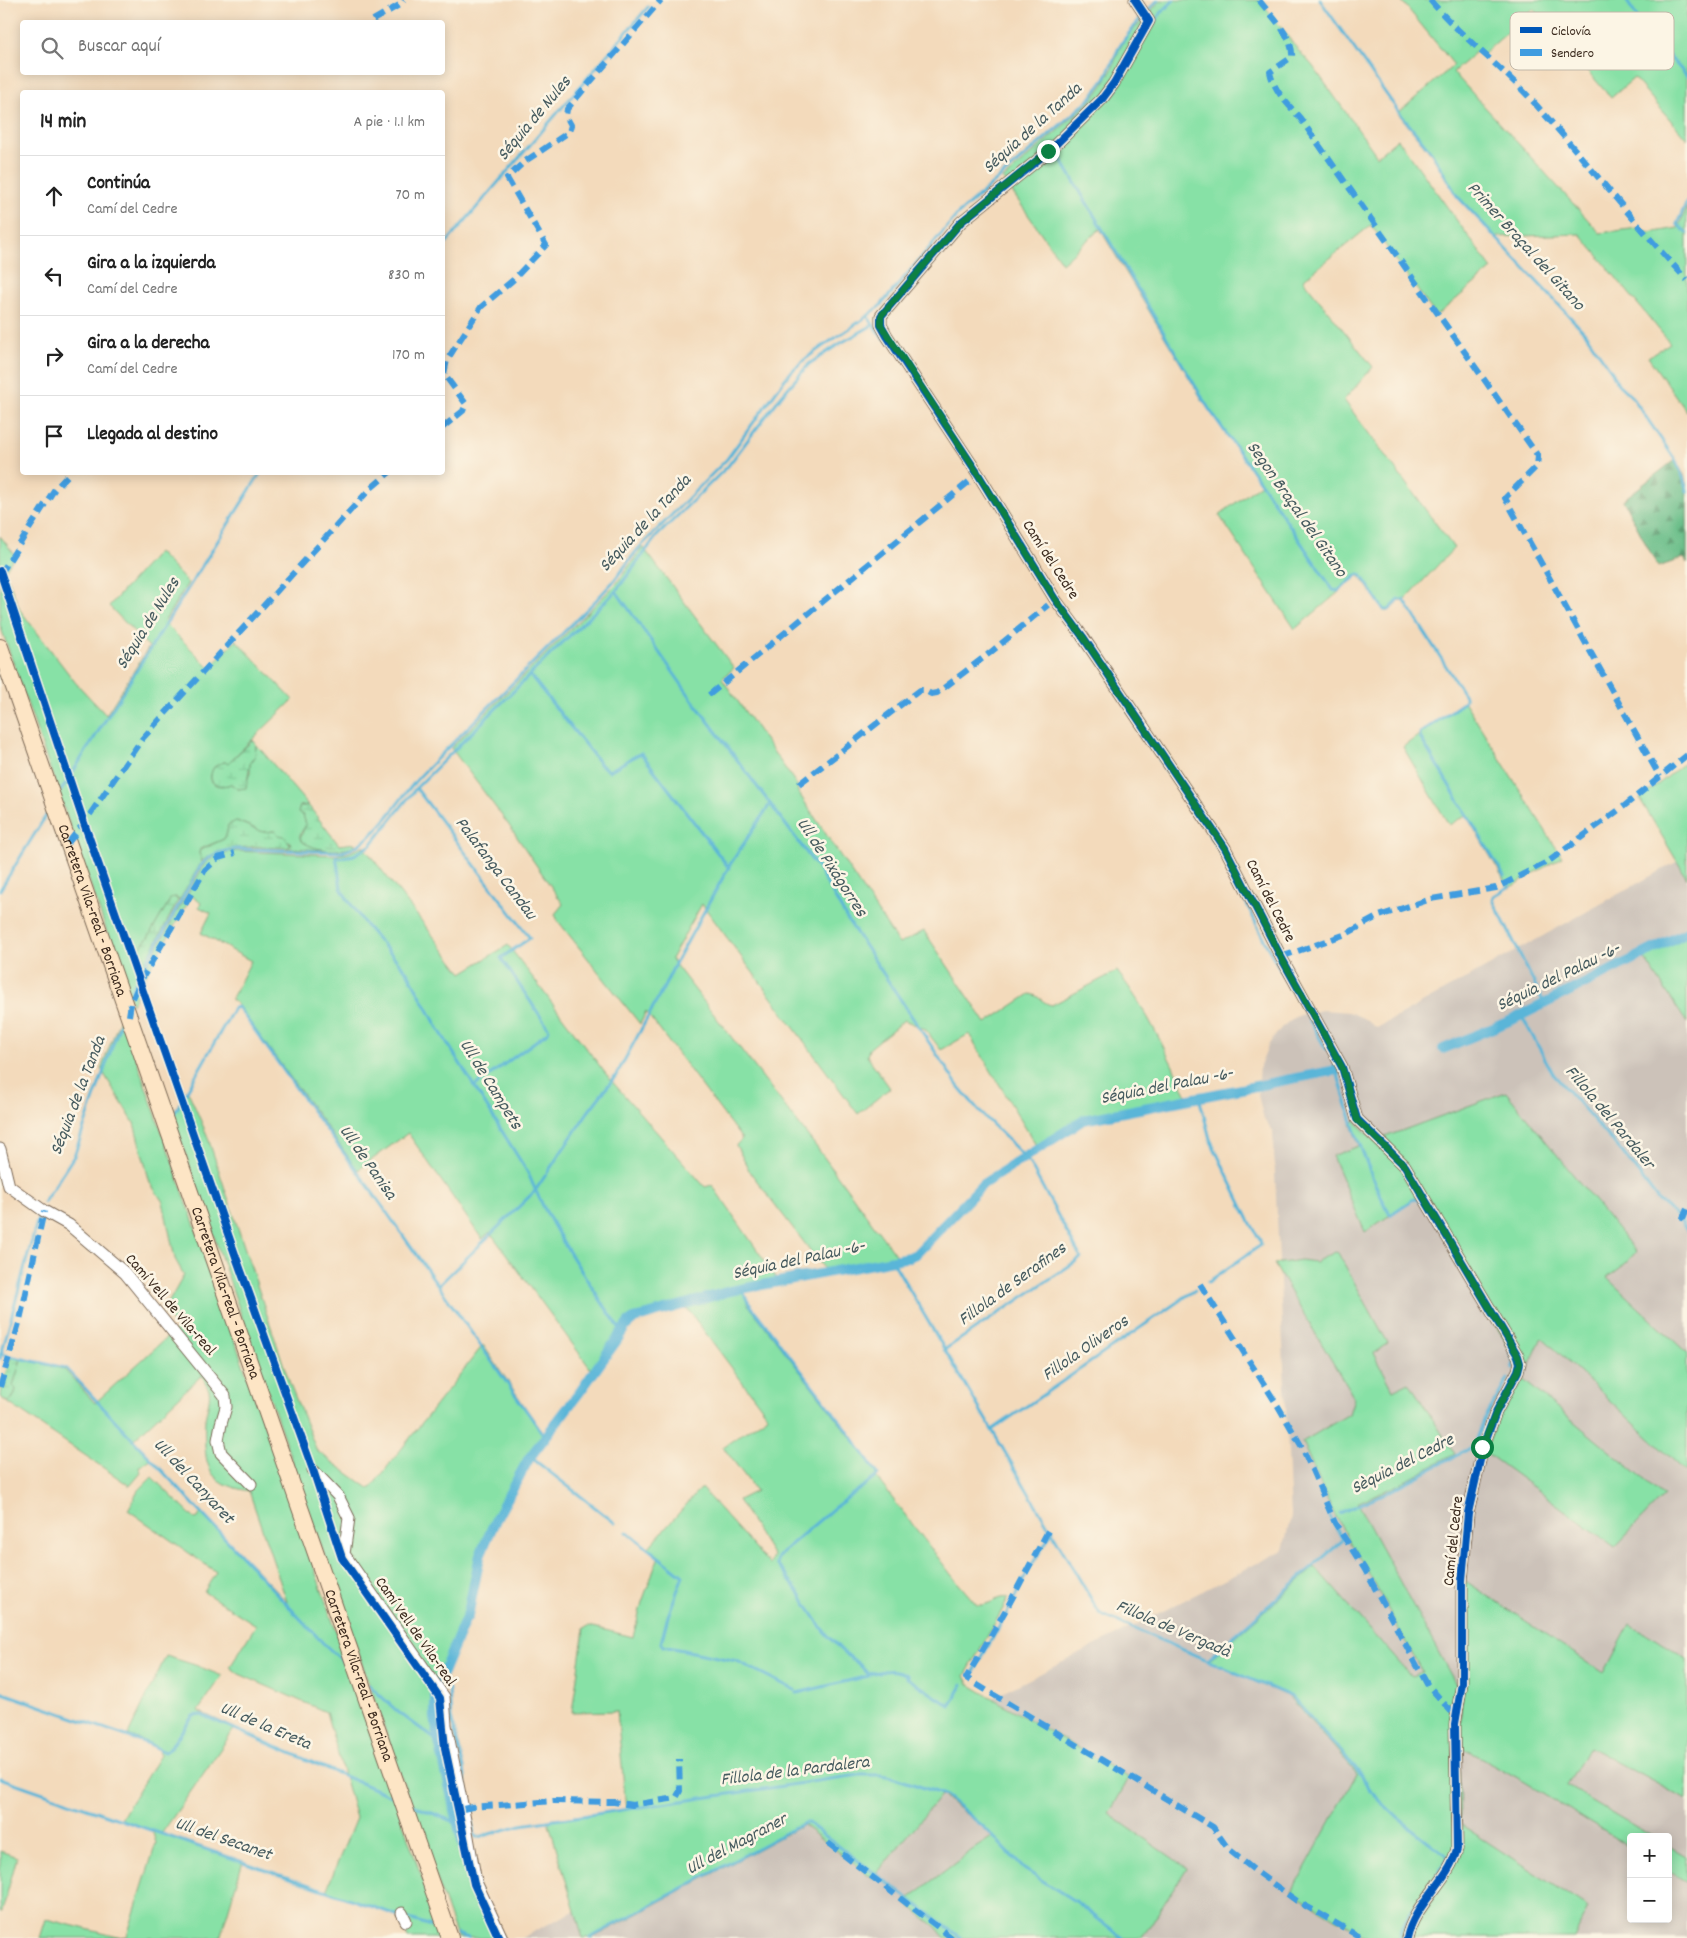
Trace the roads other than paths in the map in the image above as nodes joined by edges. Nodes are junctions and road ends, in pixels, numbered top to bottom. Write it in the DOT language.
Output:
graph roads {
  1 [pos="1135,0"];
  2 [pos="0,647"];
  3 [pos="0,1149"];
  4 [pos="313,1470"];
  5 [pos="251,1484"];
  6 [pos="450,1938"];
  7 [pos="502,1938"];
  8 [pos="1407,1938"];
  1 -- 8 [label="street, Camí del Cedre"];
  2 -- 6 [label="main road, Carretera Vila-real - Borriana"];
  3 -- 5 [label="street, Camí Vell de Vila-real"];
  4 -- 7 [label="street, Camí Vell de Vila-real"];
}
